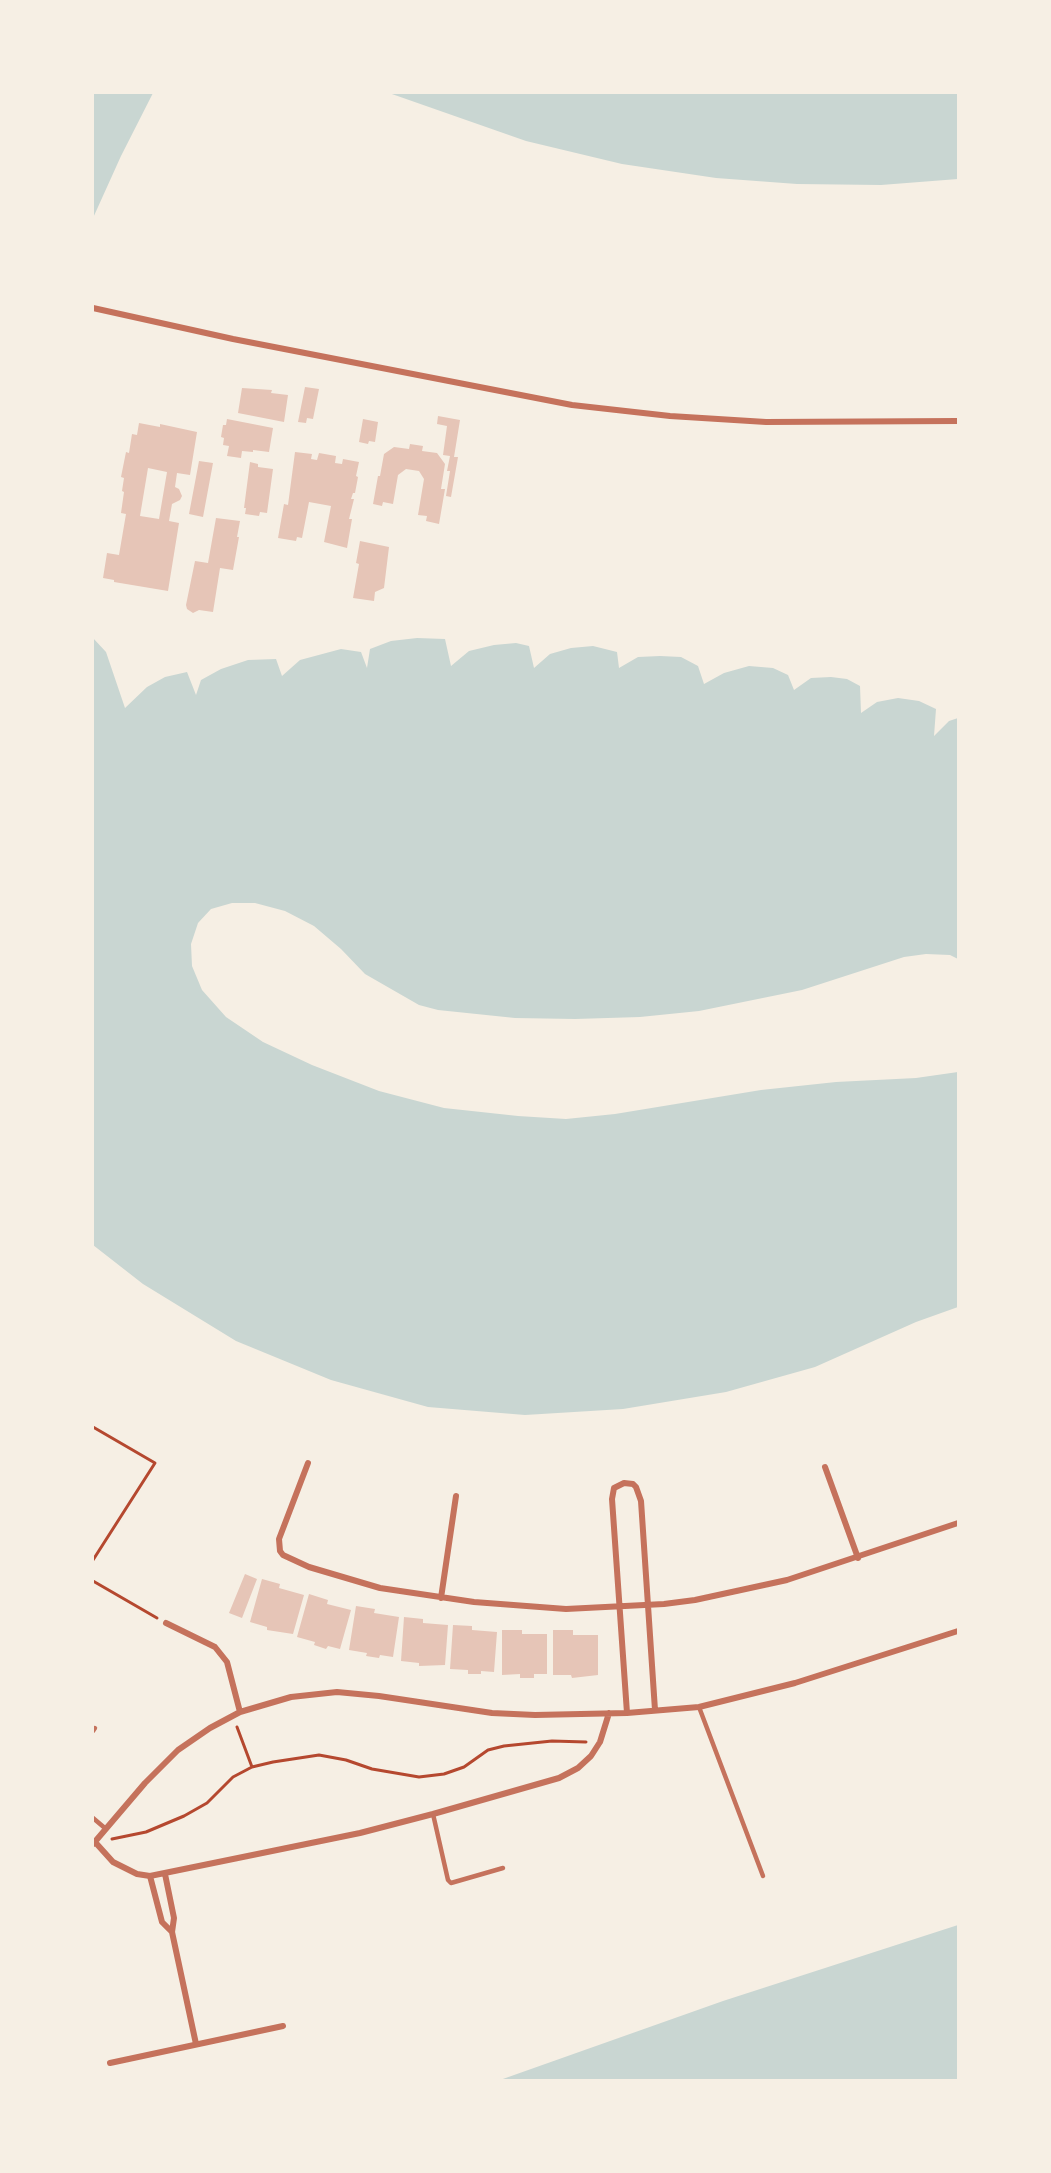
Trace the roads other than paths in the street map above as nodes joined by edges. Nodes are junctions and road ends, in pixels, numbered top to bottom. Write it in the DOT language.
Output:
graph roads {
  1 [pos="93,308"];
  2 [pos="958,422"];
  3 [pos="308,1463"];
  4 [pos="825,1467"];
  5 [pos="456,1496"];
  6 [pos="958,1523"];
  7 [pos="858,1558"];
  8 [pos="441,1598"];
  9 [pos="648,1605"];
  10 [pos="619,1607"];
  11 [pos="166,1623"];
  12 [pos="958,1630"];
  13 [pos="699,1707"];
  14 [pos="655,1710"];
  15 [pos="609,1713"];
  16 [pos="627,1713"];
  17 [pos="236,1714"];
  18 [pos="433,1814"];
  19 [pos="93,1818"];
  20 [pos="106,1829"];
  21 [pos="94,1843"];
  22 [pos="503,1868"];
  23 [pos="165,1874"];
  24 [pos="150,1876"];
  25 [pos="763,1876"];
  26 [pos="172,1932"];
  27 [pos="283,2026"];
  28 [pos="196,2044"];
  29 [pos="110,2063"];
  1 -- 2 [label="street"];
  3 -- 8 [label="street"];
  4 -- 7 [label="street"];
  5 -- 8 [label="street"];
  6 -- 7 [label="street"];
  7 -- 9 [label="street"];
  8 -- 10 [label="street"];
  9 -- 10 [label="street"];
  9 -- 10 [label="street"];
  9 -- 14 [label="street"];
  10 -- 16 [label="street"];
  11 -- 17 [label="street"];
  12 -- 13 [label="street"];
  13 -- 14 [label="street"];
  13 -- 25 [label="lane"];
  14 -- 16 [label="street"];
  15 -- 16 [label="street"];
  15 -- 17 [label="street"];
  15 -- 18 [label="street"];
  17 -- 20 [label="street"];
  18 -- 22 [label="lane"];
  18 -- 23 [label="street"];
  19 -- 20 [label="lane"];
  20 -- 21 [label="street"];
  21 -- 24 [label="street"];
  23 -- 24 [label="street"];
  23 -- 26 [label="street"];
  24 -- 26 [label="street"];
  26 -- 28 [label="street"];
  27 -- 28 [label="street"];
  28 -- 29 [label="street"];
}
